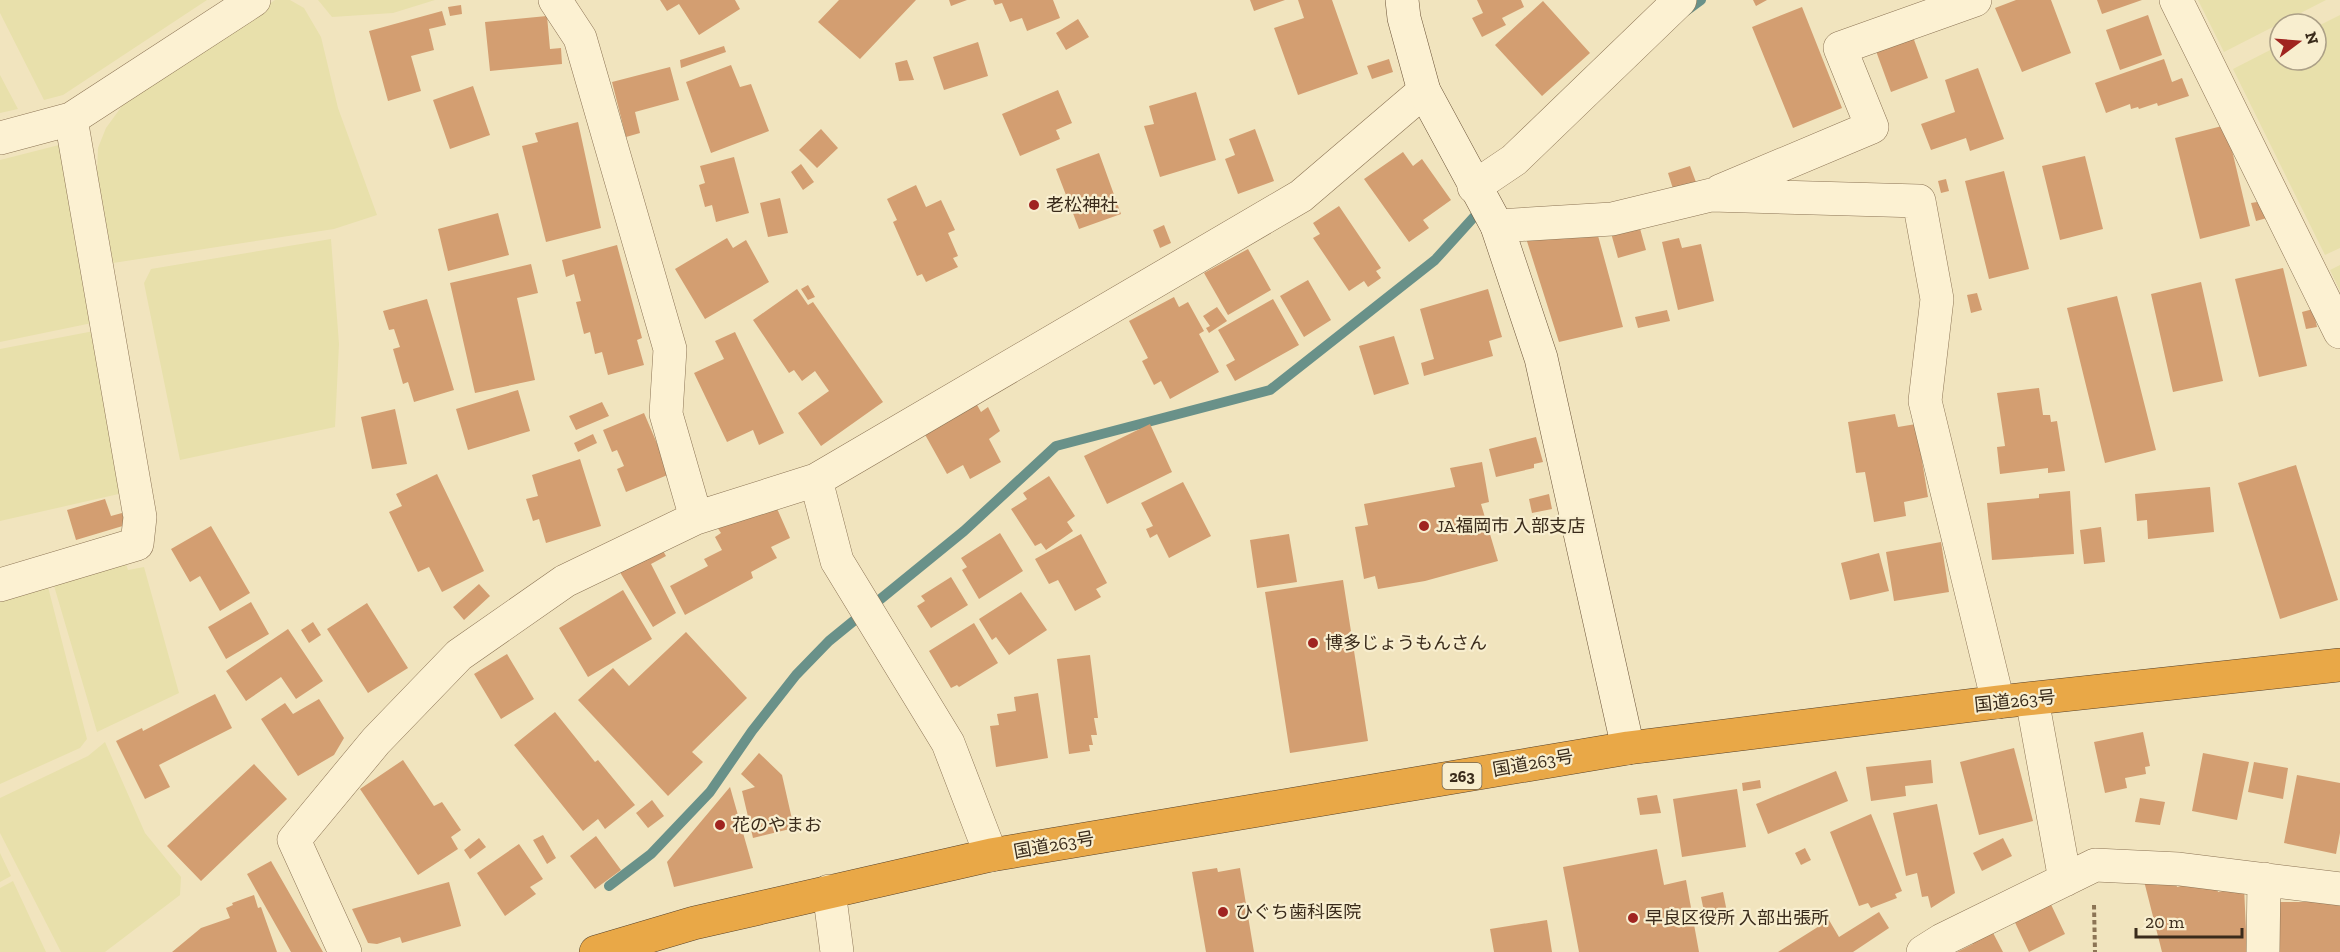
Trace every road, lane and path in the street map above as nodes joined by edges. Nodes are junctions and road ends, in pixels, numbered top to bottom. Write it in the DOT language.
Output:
graph roads {
  1 [pos="254,0"];
  2 [pos="555,0"];
  3 [pos="1402,0"];
  4 [pos="1680,0"];
  5 [pos="1975,0"];
  6 [pos="2176,0"];
  7 [pos="1424,91"];
  8 [pos="71,119"];
  9 [pos="0,138"];
  10 [pos="1710,195"];
  11 [pos="1485,205"];
  12 [pos="2340,332"];
  13 [pos="816,480"];
  14 [pos="696,518"];
  15 [pos="0,585"];
  16 [pos="2340,665"];
  17 [pos="2032,699"];
  18 [pos="1998,702"];
  19 [pos="1628,747"];
  20 [pos="991,855"];
  21 [pos="2264,879"];
  22 [pos="2065,880"];
  23 [pos="2340,889"];
  24 [pos="829,891"];
  25 [pos="2094,926"];
  26 [pos="345,952"];
  27 [pos="596,952"];
  28 [pos="837,952"];
  29 [pos="1923,952"];
  30 [pos="2095,952"];
  31 [pos="2263,952"];
  1 -- 8 [label="street"];
  2 -- 14 [label="street"];
  3 -- 7 [label="street"];
  4 -- 11 [label="street"];
  5 -- 10 [label="street"];
  6 -- 12 [label="street"];
  7 -- 11 [label="street"];
  7 -- 13 [label="street"];
  8 -- 9 [label="street"];
  8 -- 15 [label="street"];
  10 -- 11 [label="street"];
  10 -- 18 [label="street"];
  11 -- 19 [label="street"];
  13 -- 14 [label="street"];
  13 -- 20 [label="street"];
  14 -- 26 [label="street"];
  16 -- 17 [label="highway, 国道263号 / 263"];
  17 -- 18 [label="highway, 国道263号 / 263"];
  17 -- 22 [label="street"];
  18 -- 19 [label="highway, 国道263号 / 263"];
  19 -- 20 [label="highway, 国道263号 / 263"];
  20 -- 24 [label="highway, 国道263号 / 263"];
  21 -- 22 [label="street"];
  21 -- 23 [label="street"];
  21 -- 31 [label="street"];
  22 -- 29 [label="street"];
  24 -- 27 [label="highway, 国道263号 / 263"];
  24 -- 28 [label="street"];
  25 -- 30 [label="path"];
}
